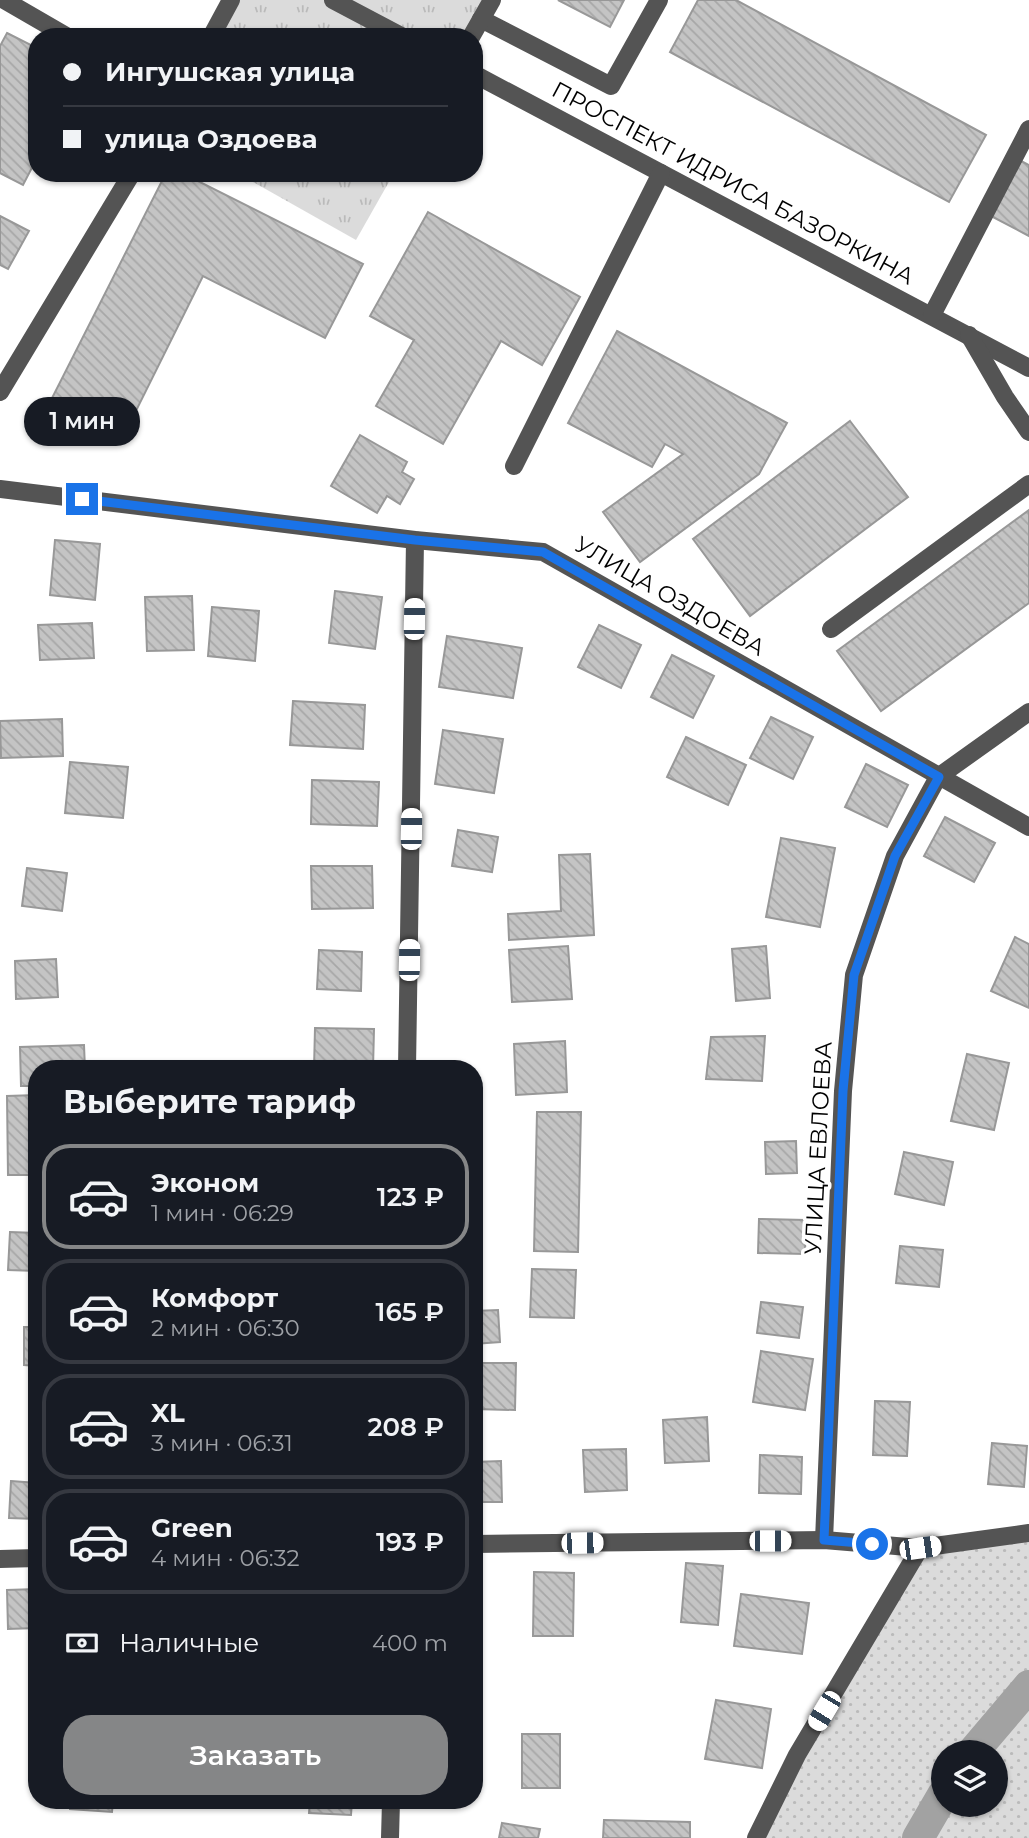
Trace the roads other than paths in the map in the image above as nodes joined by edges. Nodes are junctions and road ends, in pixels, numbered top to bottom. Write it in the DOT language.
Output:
graph roads {
  1 [pos="4,0"];
  2 [pos="231,0"];
  3 [pos="333,0"];
  4 [pos="492,0"];
  5 [pos="659,0"];
  6 [pos="481,19"];
  7 [pos="52,28"];
  8 [pos="216,28"];
  9 [pos="386,28"];
  10 [pos="476,28"];
  11 [pos="483,79"];
  12 [pos="1029,129"];
  13 [pos="661,173"];
  14 [pos="127,182"];
  15 [pos="932,315"];
  16 [pos="969,335"];
  17 [pos="1029,368"];
  18 [pos="0,392"];
  19 [pos="1029,432"];
  20 [pos="513,466"];
  21 [pos="1029,484"];
  22 [pos="0,489"];
  23 [pos="415,540"];
  24 [pos="831,629"];
  25 [pos="1029,712"];
  26 [pos="939,777"];
  27 [pos="1029,827"];
  28 [pos="407,1060"];
  29 [pos="1029,1533"];
  30 [pos="824,1540"];
  31 [pos="483,1544"];
  32 [pos="920,1548"];
  33 [pos="28,1558"];
  34 [pos="0,1559"];
  35 [pos="391,1809"];
  36 [pos="390,1838"];
  37 [pos="756,1838"];
  1 -- 7 [label="street"];
  2 -- 8 [label="street"];
  3 -- 9 [label="street"];
  4 -- 6 [label="street"];
  5 -- 6 [label="street"];
  6 -- 10 [label="street"];
  11 -- 13 [label="street, ПРОСПЕКТ ИДРИСА БАЗОРКИНА"];
  12 -- 15 [label="street"];
  13 -- 15 [label="street, ПРОСПЕКТ ИДРИСА БАЗОРКИНА"];
  13 -- 20 [label="street"];
  14 -- 18 [label="street"];
  15 -- 16 [label="street, ПРОСПЕКТ ИДРИСА БАЗОРКИНА"];
  16 -- 17 [label="street, ПРОСПЕКТ ИДРИСА БАЗОРКИНА"];
  16 -- 19 [label="street"];
  21 -- 24 [label="street"];
  22 -- 23 [label="street, УЛИЦА ОЗДОЕВА"];
  23 -- 26 [label="street, УЛИЦА ОЗДОЕВА"];
  23 -- 28 [label="street"];
  25 -- 26 [label="street"];
  26 -- 27 [label="street, УЛИЦА ОЗДОЕВА"];
  26 -- 30 [label="street, УЛИЦА ЕВЛОЕВА"];
  29 -- 32 [label="street"];
  30 -- 31 [label="street"];
  30 -- 32 [label="street"];
  32 -- 37 [label="street"];
  33 -- 34 [label="street"];
  35 -- 36 [label="street"];
}
